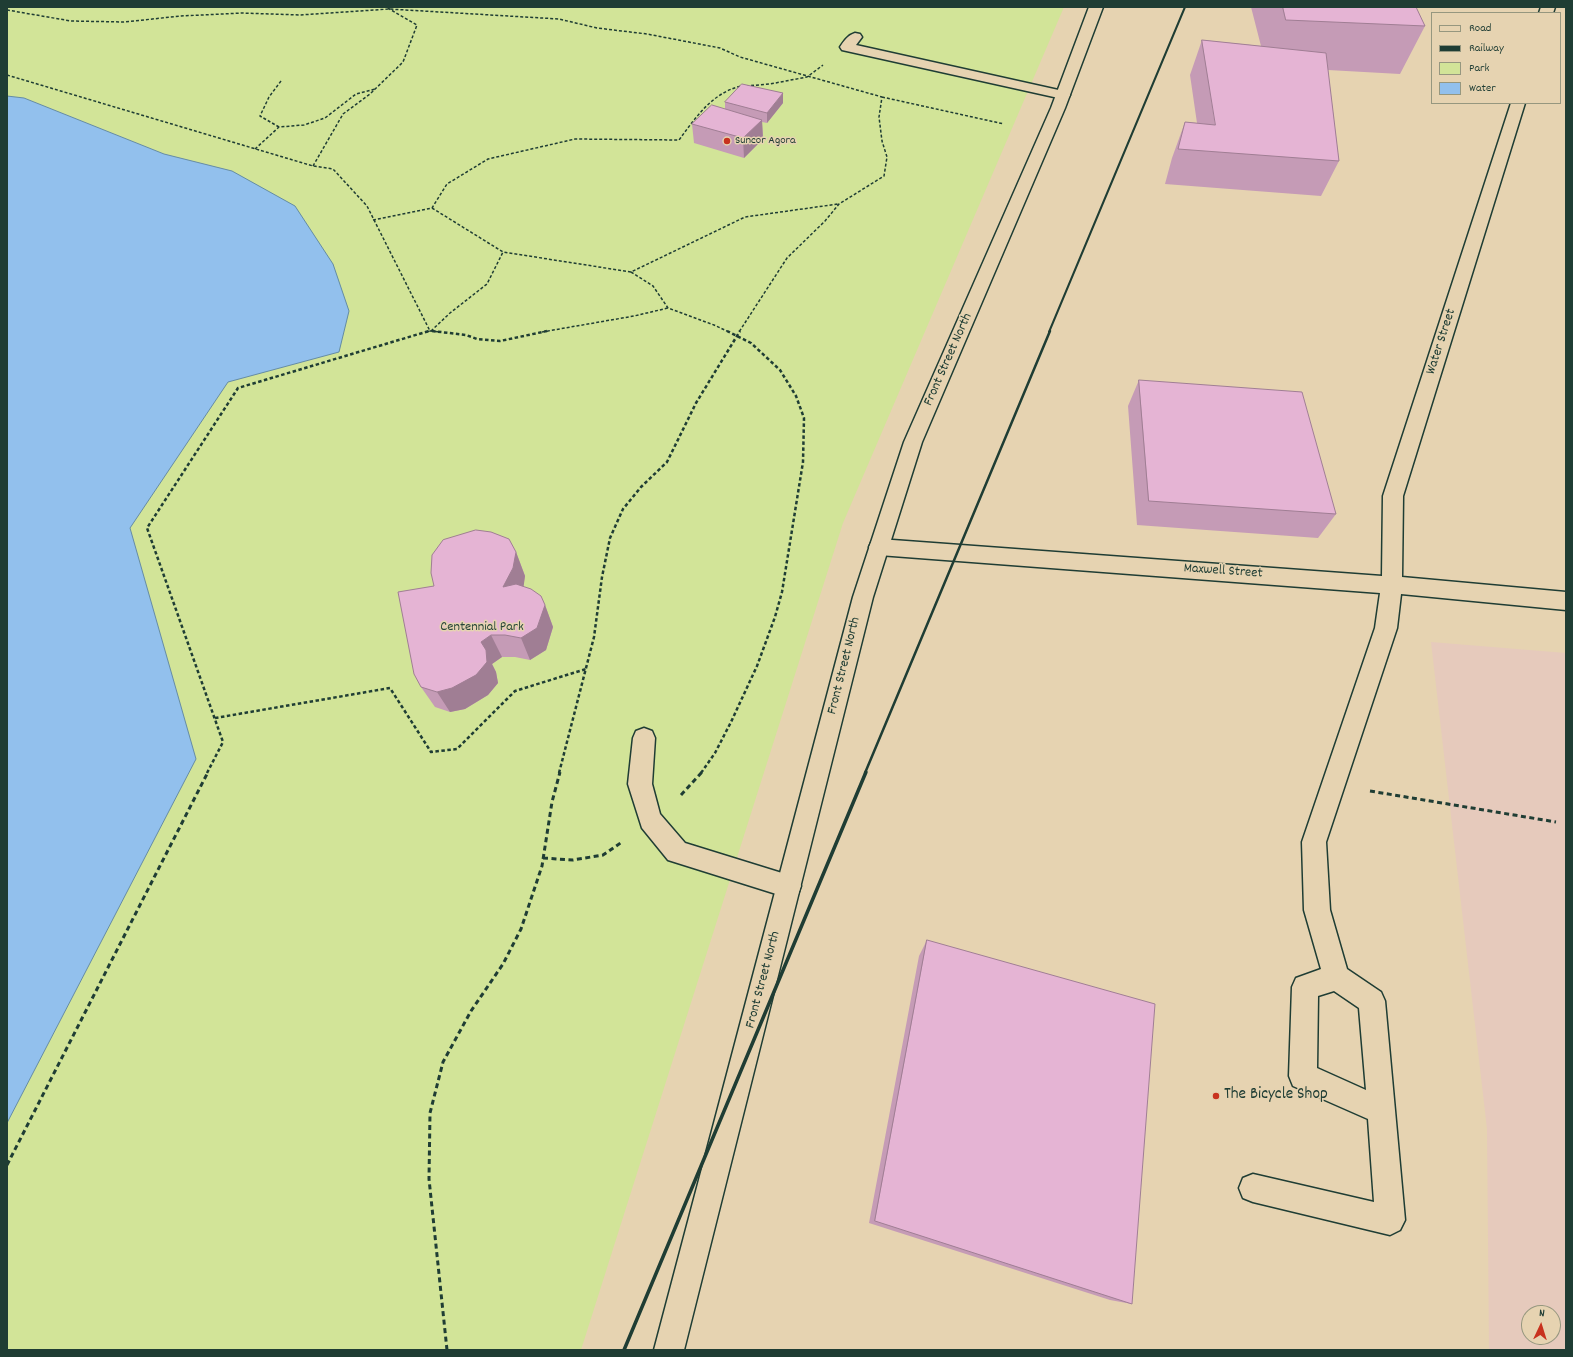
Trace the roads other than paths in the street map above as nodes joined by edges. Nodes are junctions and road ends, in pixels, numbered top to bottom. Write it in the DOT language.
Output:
graph roads {
  1 [pos="1096,7"];
  2 [pos="851,42"];
  3 [pos="1063,95"];
  4 [pos="1518,104"];
  5 [pos="879,547"];
  6 [pos="1392,584"];
  7 [pos="1566,601"];
  8 [pos="644,738"];
  9 [pos="789,886"];
  10 [pos="1336,978"];
  11 [pos="1381,1111"];
  12 [pos="1253,1188"];
  13 [pos="670,1350"];
  1 -- 3 [label="street, Front Street North"];
  2 -- 3 [label="street"];
  3 -- 5 [label="street, Front Street North"];
  4 -- 6 [label="street, Water Street"];
  5 -- 6 [label="street, Maxwell Street"];
  5 -- 9 [label="street, Front Street North"];
  6 -- 7 [label="street, Maxwell Street"];
  6 -- 10 [label="street, Water Street"];
  8 -- 9 [label="street"];
  9 -- 13 [label="street, Front Street North"];
  10 -- 11 [label="street"];
  10 -- 11 [label="street"];
  11 -- 12 [label="street"];
}
